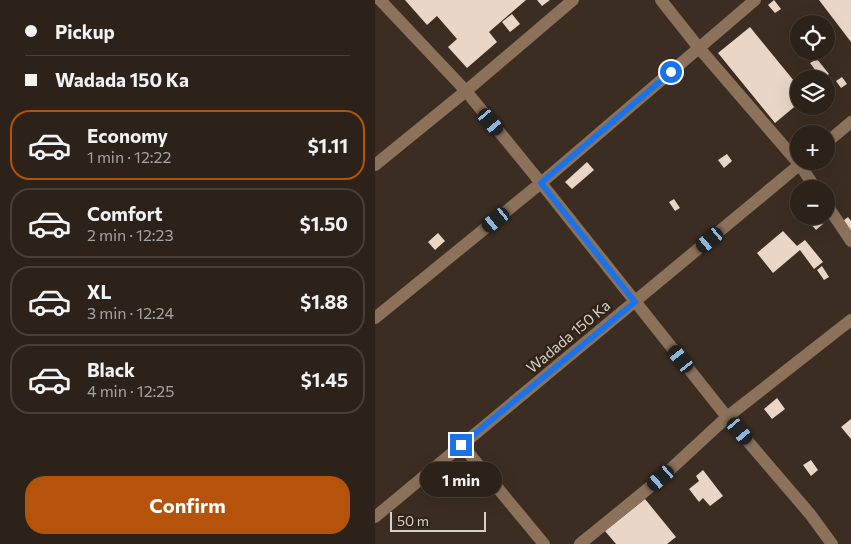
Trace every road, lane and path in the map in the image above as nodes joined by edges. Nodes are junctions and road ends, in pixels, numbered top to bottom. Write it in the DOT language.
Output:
graph roads {
  1 [pos="573,0"];
  2 [pos="661,0"];
  3 [pos="755,0"];
  4 [pos="379,2"];
  5 [pos="699,48"];
  6 [pos="466,91"];
  7 [pos="851,122"];
  8 [pos="835,135"];
  9 [pos="790,150"];
  10 [pos="375,165"];
  11 [pos="794,170"];
  12 [pos="541,183"];
  13 [pos="835,217"];
  14 [pos="851,241"];
  15 [pos="635,302"];
  16 [pos="375,318"];
  17 [pos="851,320"];
  18 [pos="727,417"];
  19 [pos="461,445"];
  20 [pos="375,517"];
  21 [pos="545,544"];
  22 [pos="580,544"];
  23 [pos="832,544"];
  1 -- 6 [label="street"];
  2 -- 5 [label="street"];
  3 -- 5 [label="street"];
  4 -- 6 [label="street"];
  5 -- 9 [label="street"];
  5 -- 12 [label="street"];
  6 -- 10 [label="street"];
  6 -- 12 [label="street"];
  7 -- 8 [label="street"];
  11 -- 15 [label="street, Wadada 150 Ka"];
  12 -- 15 [label="street"];
  12 -- 16 [label="street"];
  13 -- 14 [label="street"];
  15 -- 18 [label="street"];
  15 -- 19 [label="street, Wadada 150 Ka"];
  17 -- 18 [label="street"];
  18 -- 22 [label="street"];
  18 -- 23 [label="street"];
  19 -- 20 [label="street, Wadada 150 Ka"];
  19 -- 21 [label="street"];
}
